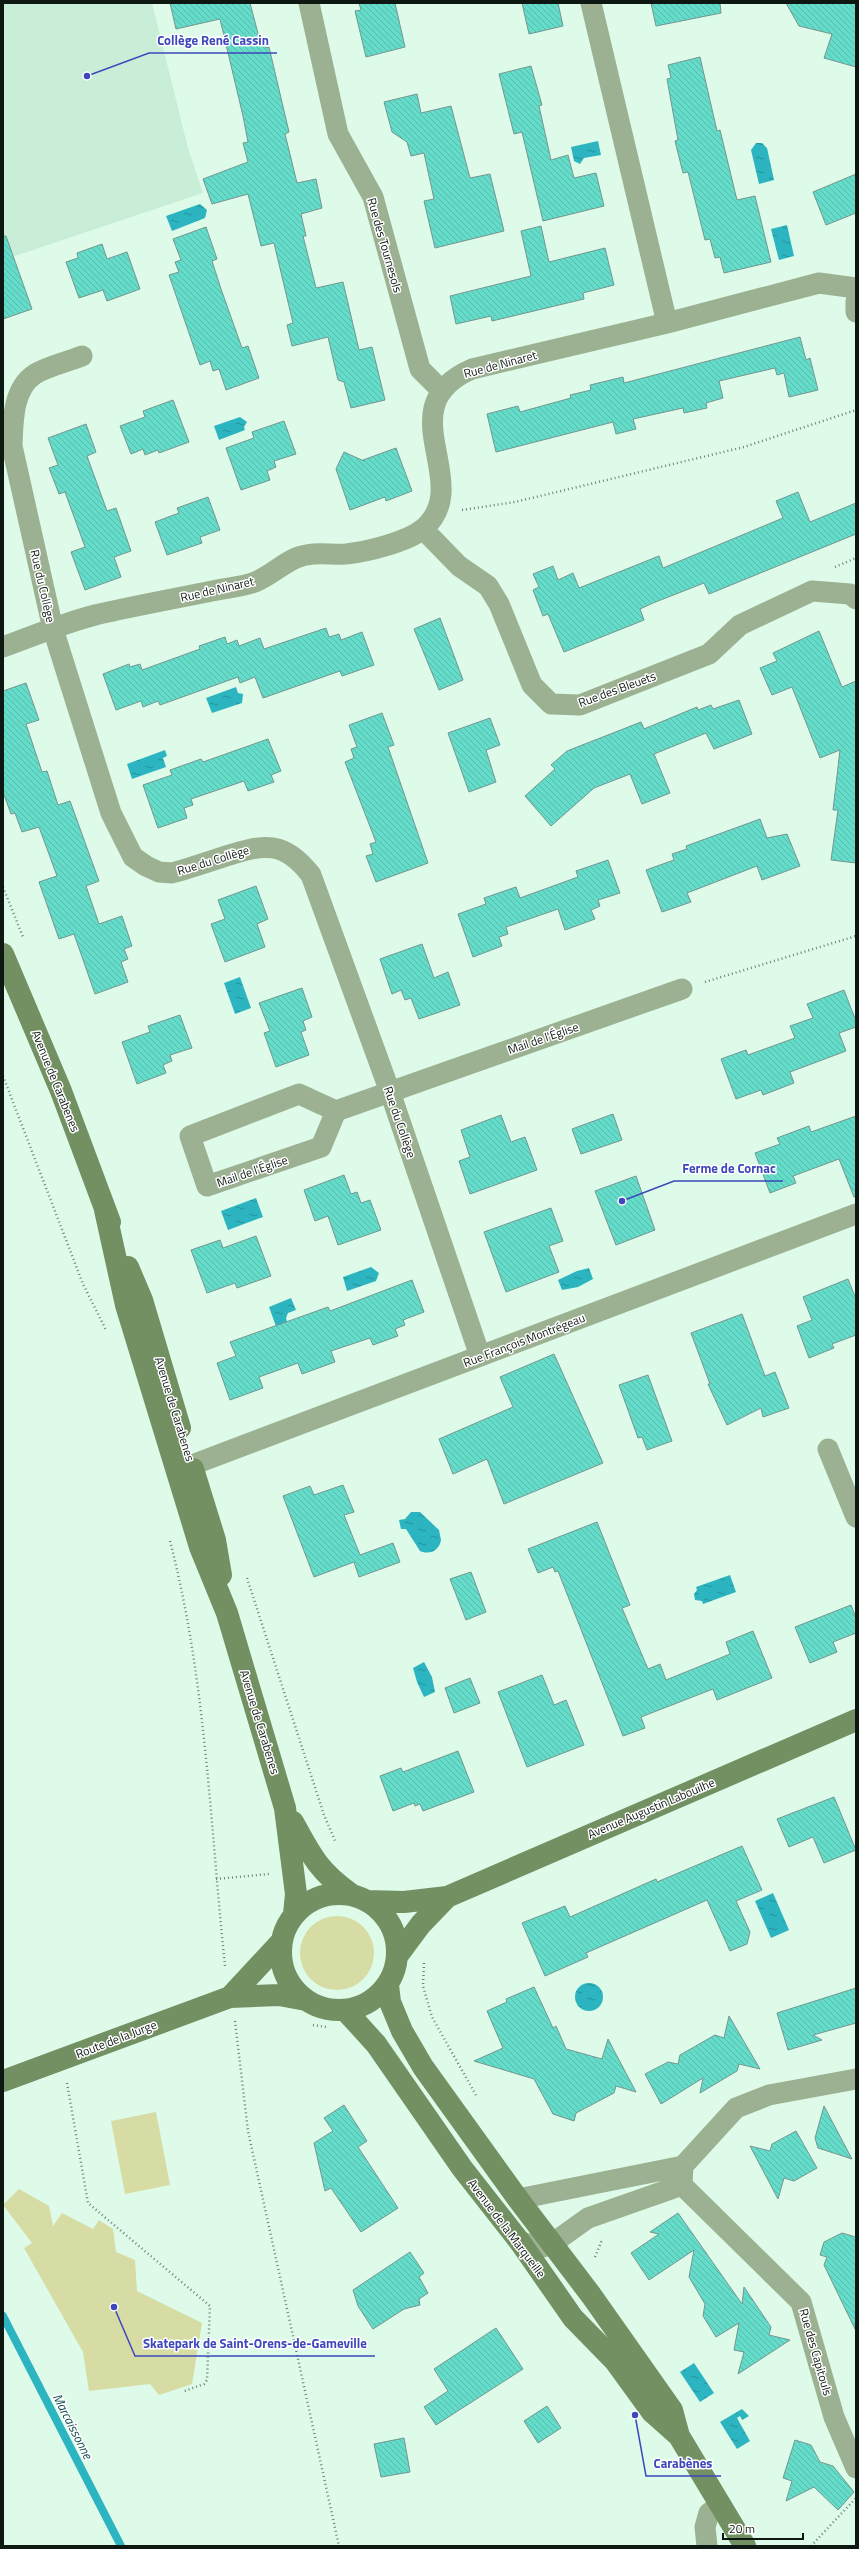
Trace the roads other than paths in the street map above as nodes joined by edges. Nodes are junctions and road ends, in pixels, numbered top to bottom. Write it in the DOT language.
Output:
graph roads {
  1 [pos="309,3"];
  2 [pos="591,3"];
  3 [pos="856,288"];
  4 [pos="856,301"];
  5 [pos="856,312"];
  6 [pos="667,323"];
  7 [pos="82,356"];
  8 [pos="441,390"];
  9 [pos="429,522"];
  10 [pos="856,599"];
  11 [pos="53,629"];
  12 [pos="3,647"];
  13 [pos="3,954"];
  14 [pos="682,989"];
  15 [pos="390,1092"];
  16 [pos="336,1111"];
  17 [pos="105,1210"];
  18 [pos="856,1214"];
  19 [pos="480,1356"];
  20 [pos="828,1449"];
  21 [pos="192,1465"];
  22 [pos="856,1517"];
  23 [pos="227,1613"];
  24 [pos="856,1720"];
  25 [pos="285,1808"];
  26 [pos="447,1897"];
  27 [pos="359,1898"];
  28 [pos="294,1914"];
  29 [pos="281,1942"];
  30 [pos="398,1955"];
  31 [pos="388,1985"];
  32 [pos="306,2000"];
  33 [pos="232,2005"];
  34 [pos="345,2010"];
  35 [pos="856,2079"];
  36 [pos="3,2081"];
  37 [pos="682,2176"];
  38 [pos="518,2199"];
  39 [pos="520,2242"];
  40 [pos="553,2243"];
  41 [pos="679,2436"];
  42 [pos="856,2468"];
  43 [pos="722,2505"];
  44 [pos="707,2546"];
  45 [pos="745,2546"];
  1 -- 8 [label="street, Rue des Tournesols"];
  2 -- 6 [label="street"];
  3 -- 6 [label="street, Rue de Ninaret"];
  4 -- 5 [label="street"];
  6 -- 8 [label="street, Rue de Ninaret"];
  7 -- 11 [label="street, Rue du Collège"];
  8 -- 9 [label="street, Rue de Ninaret"];
  9 -- 10 [label="street, Rue des Bleuets"];
  9 -- 11 [label="street, Rue de Ninaret"];
  11 -- 12 [label="street, Rue de Ninaret"];
  11 -- 15 [label="street, Rue du Collège"];
  13 -- 17 [label="street, Avenue de Carabenes"];
  14 -- 15 [label="street, Mail de l'Église"];
  15 -- 16 [label="street, Mail de l'Église"];
  15 -- 19 [label="street, Rue du Collège"];
  16 -- 16 [label="street, Mail de l'Église"];
  17 -- 21 [label="street, Avenue de Carabenes"];
  17 -- 23 [label="street, Avenue de Carabenes"];
  18 -- 19 [label="street, Rue François Montrégeau"];
  19 -- 21 [label="street, Rue François Montrégeau"];
  20 -- 22 [label="street"];
  21 -- 23 [label="street, Avenue de Carabenes"];
  23 -- 25 [label="street, Avenue de Carabenes"];
  24 -- 26 [label="street, Avenue Augustin Labouilhe"];
  25 -- 27 [label="street, Avenue de Carabenes"];
  25 -- 28 [label="street, Avenue de Carabenes"];
  26 -- 27 [label="street, Avenue Augustin Labouilhe"];
  26 -- 30 [label="street, Avenue Augustin Labouilhe"];
  27 -- 28 [label="street"];
  27 -- 30 [label="street"];
  28 -- 29 [label="street"];
  29 -- 32 [label="street"];
  29 -- 33 [label="street, Route de la Jurge"];
  30 -- 31 [label="street"];
  31 -- 34 [label="street"];
  31 -- 38 [label="street, Avenue de la Marqueille"];
  32 -- 33 [label="street, Route de la Jurge"];
  32 -- 34 [label="street"];
  33 -- 36 [label="street, Route de la Jurge"];
  34 -- 39 [label="street, Avenue de la Marqueille"];
  35 -- 37 [label="street"];
  37 -- 38 [label="street"];
  37 -- 40 [label="street"];
  37 -- 42 [label="street, Rue des Capitouls"];
  38 -- 40 [label="street, Avenue de la Marqueille"];
  39 -- 40 [label="street"];
  39 -- 41 [label="street, Avenue de la Marqueille"];
  40 -- 41 [label="street, Avenue de la Marqueille"];
  41 -- 43 [label="street, Avenue de la Marqueille"];
  43 -- 44 [label="street"];
  43 -- 45 [label="street, Avenue de la Marqueille"];
}
